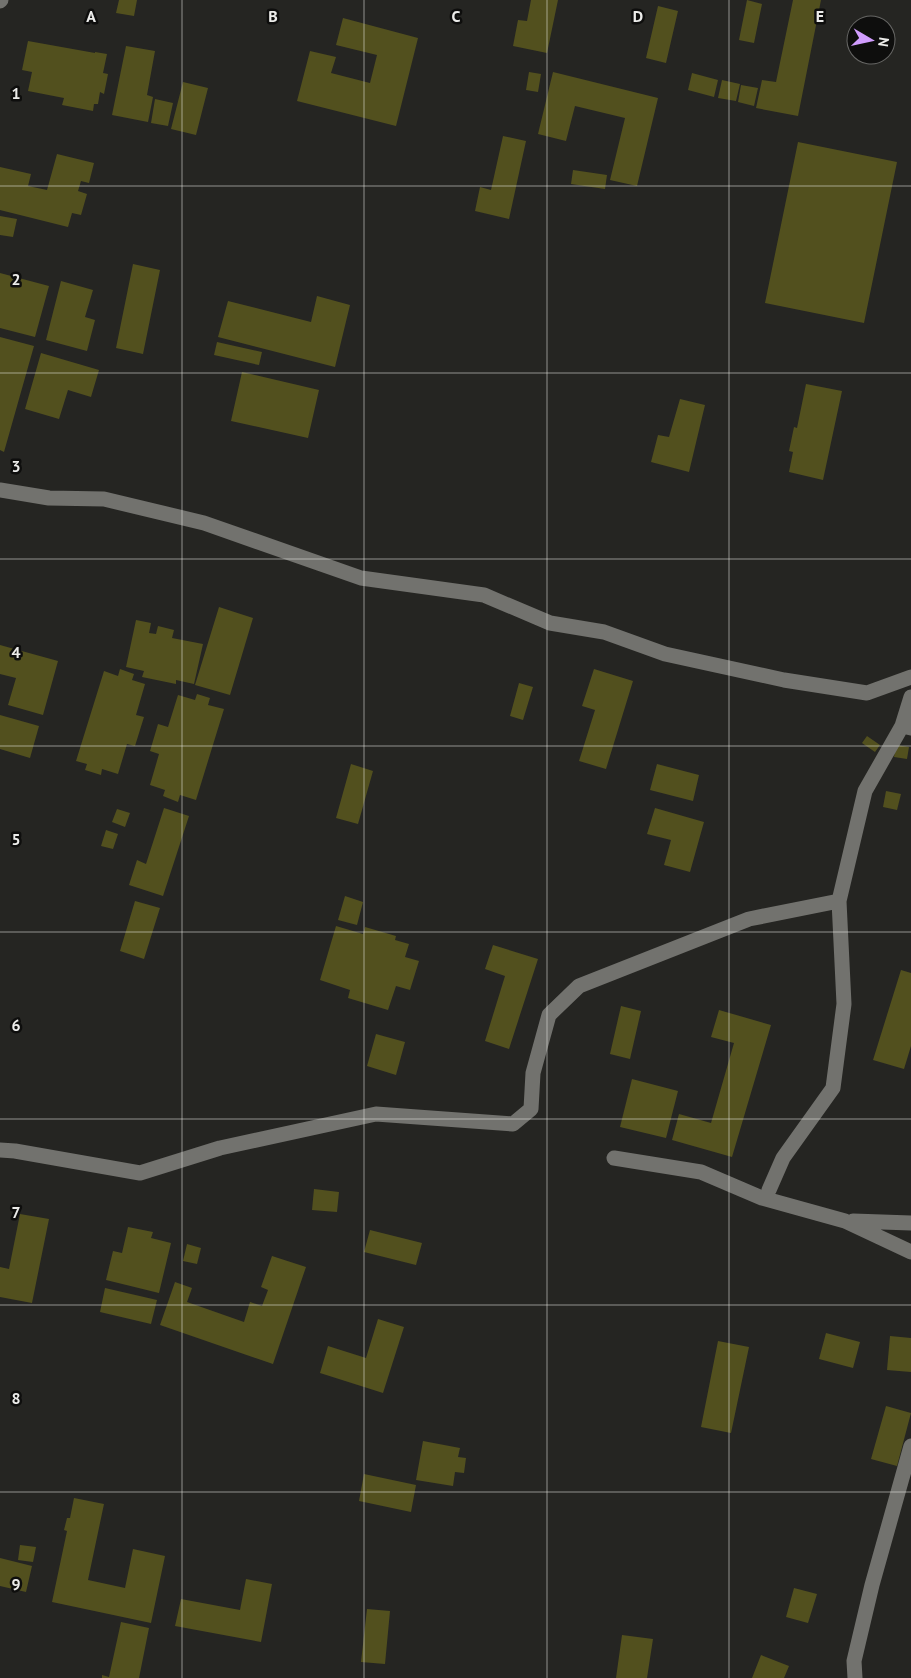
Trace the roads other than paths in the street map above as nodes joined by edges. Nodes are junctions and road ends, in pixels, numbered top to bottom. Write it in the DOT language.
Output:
graph roads {
  1 [pos="0,490"];
  2 [pos="911,677"];
  3 [pos="911,697"];
  4 [pos="907,727"];
  5 [pos="839,901"];
  6 [pos="0,1150"];
  7 [pos="614,1158"];
  8 [pos="769,1190"];
  9 [pos="845,1220"];
  10 [pos="911,1223"];
  11 [pos="911,1252"];
  12 [pos="911,1446"];
  13 [pos="855,1678"];
  1 -- 2 [label="street"];
  3 -- 4 [label="street"];
  4 -- 5 [label="street"];
  5 -- 6 [label="street"];
  5 -- 8 [label="street"];
  7 -- 9 [label="street"];
  9 -- 10 [label="street"];
  9 -- 11 [label="street"];
  12 -- 13 [label="street"];
}
